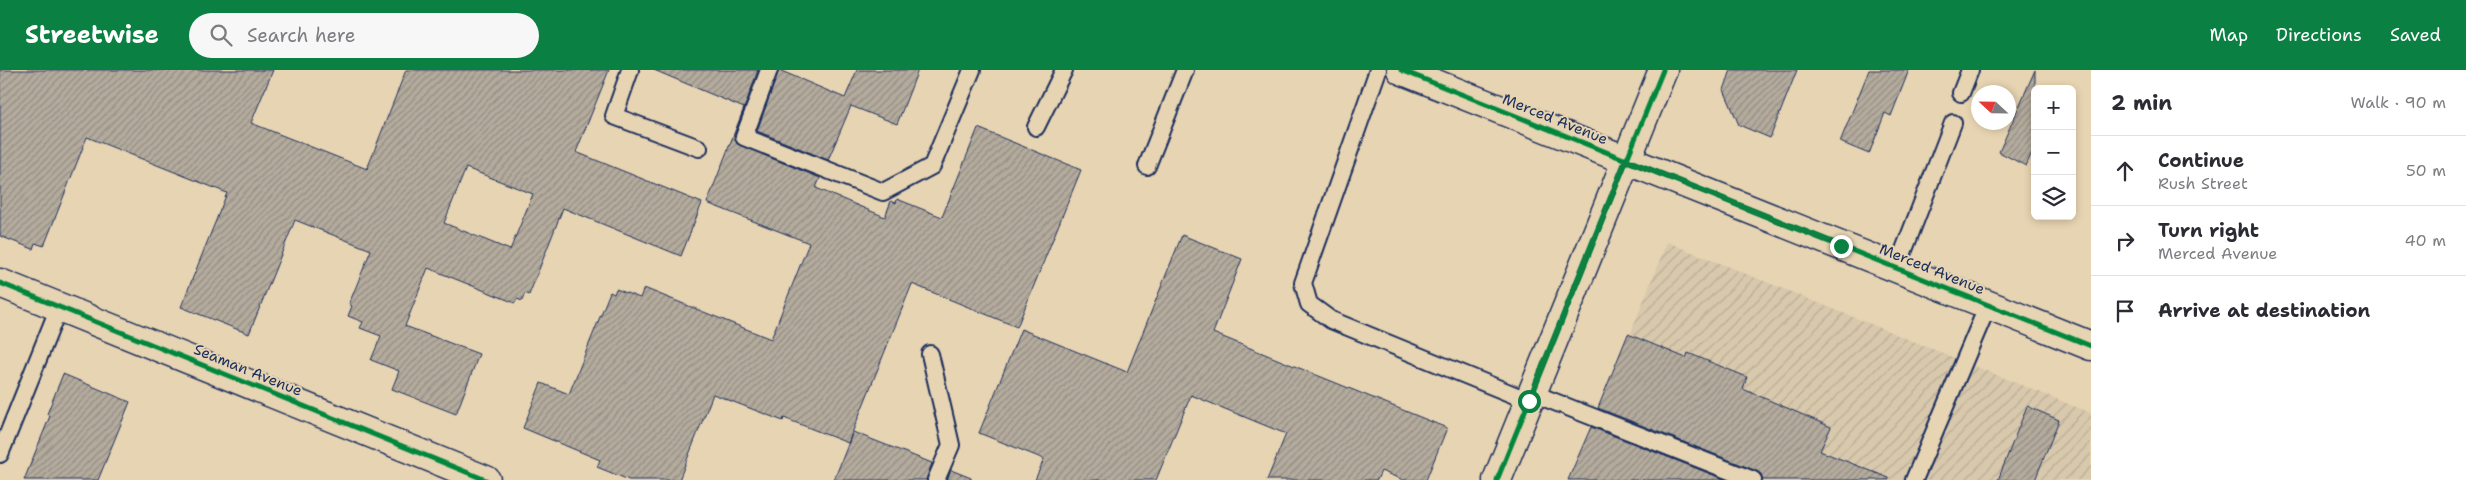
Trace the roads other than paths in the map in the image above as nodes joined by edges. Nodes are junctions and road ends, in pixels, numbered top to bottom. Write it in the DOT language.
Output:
graph roads {
  1 [pos="630,70"];
  2 [pos="769,70"];
  3 [pos="972,70"];
  4 [pos="1064,70"];
  5 [pos="1185,70"];
  6 [pos="1378,70"];
  7 [pos="1401,70"];
  8 [pos="1663,70"];
  9 [pos="1970,70"];
  10 [pos="1961,93"];
  11 [pos="1953,123"];
  12 [pos="1036,127"];
  13 [pos="699,148"];
  14 [pos="1626,160"];
  15 [pos="1147,166"];
  16 [pos="1897,268"];
  17 [pos="0,283"];
  18 [pos="1988,305"];
  19 [pos="59,307"];
  20 [pos="2091,346"];
  21 [pos="930,354"];
  22 [pos="1531,397"];
  23 [pos="0,454"];
  24 [pos="459,475"];
  25 [pos="486,480"];
  26 [pos="936,480"];
  27 [pos="1497,480"];
  28 [pos="1753,480"];
  29 [pos="1914,480"];
  1 -- 13 [label="lane"];
  2 -- 3 [label="lane"];
  4 -- 12 [label="lane"];
  5 -- 15 [label="lane"];
  6 -- 22 [label="lane"];
  7 -- 14 [label="street, Merced Avenue"];
  8 -- 14 [label="street"];
  9 -- 10 [label="lane"];
  11 -- 16 [label="lane"];
  14 -- 16 [label="street, Merced Avenue"];
  14 -- 22 [label="street"];
  16 -- 18 [label="street, Merced Avenue"];
  17 -- 19 [label="street, Seaman Avenue"];
  18 -- 20 [label="street, Merced Avenue"];
  18 -- 29 [label="lane"];
  19 -- 23 [label="lane"];
  19 -- 24 [label="street, Seaman Avenue"];
  21 -- 26 [label="lane"];
  22 -- 27 [label="street"];
  22 -- 28 [label="lane"];
  24 -- 25 [label="street, Seaman Avenue"];
}
